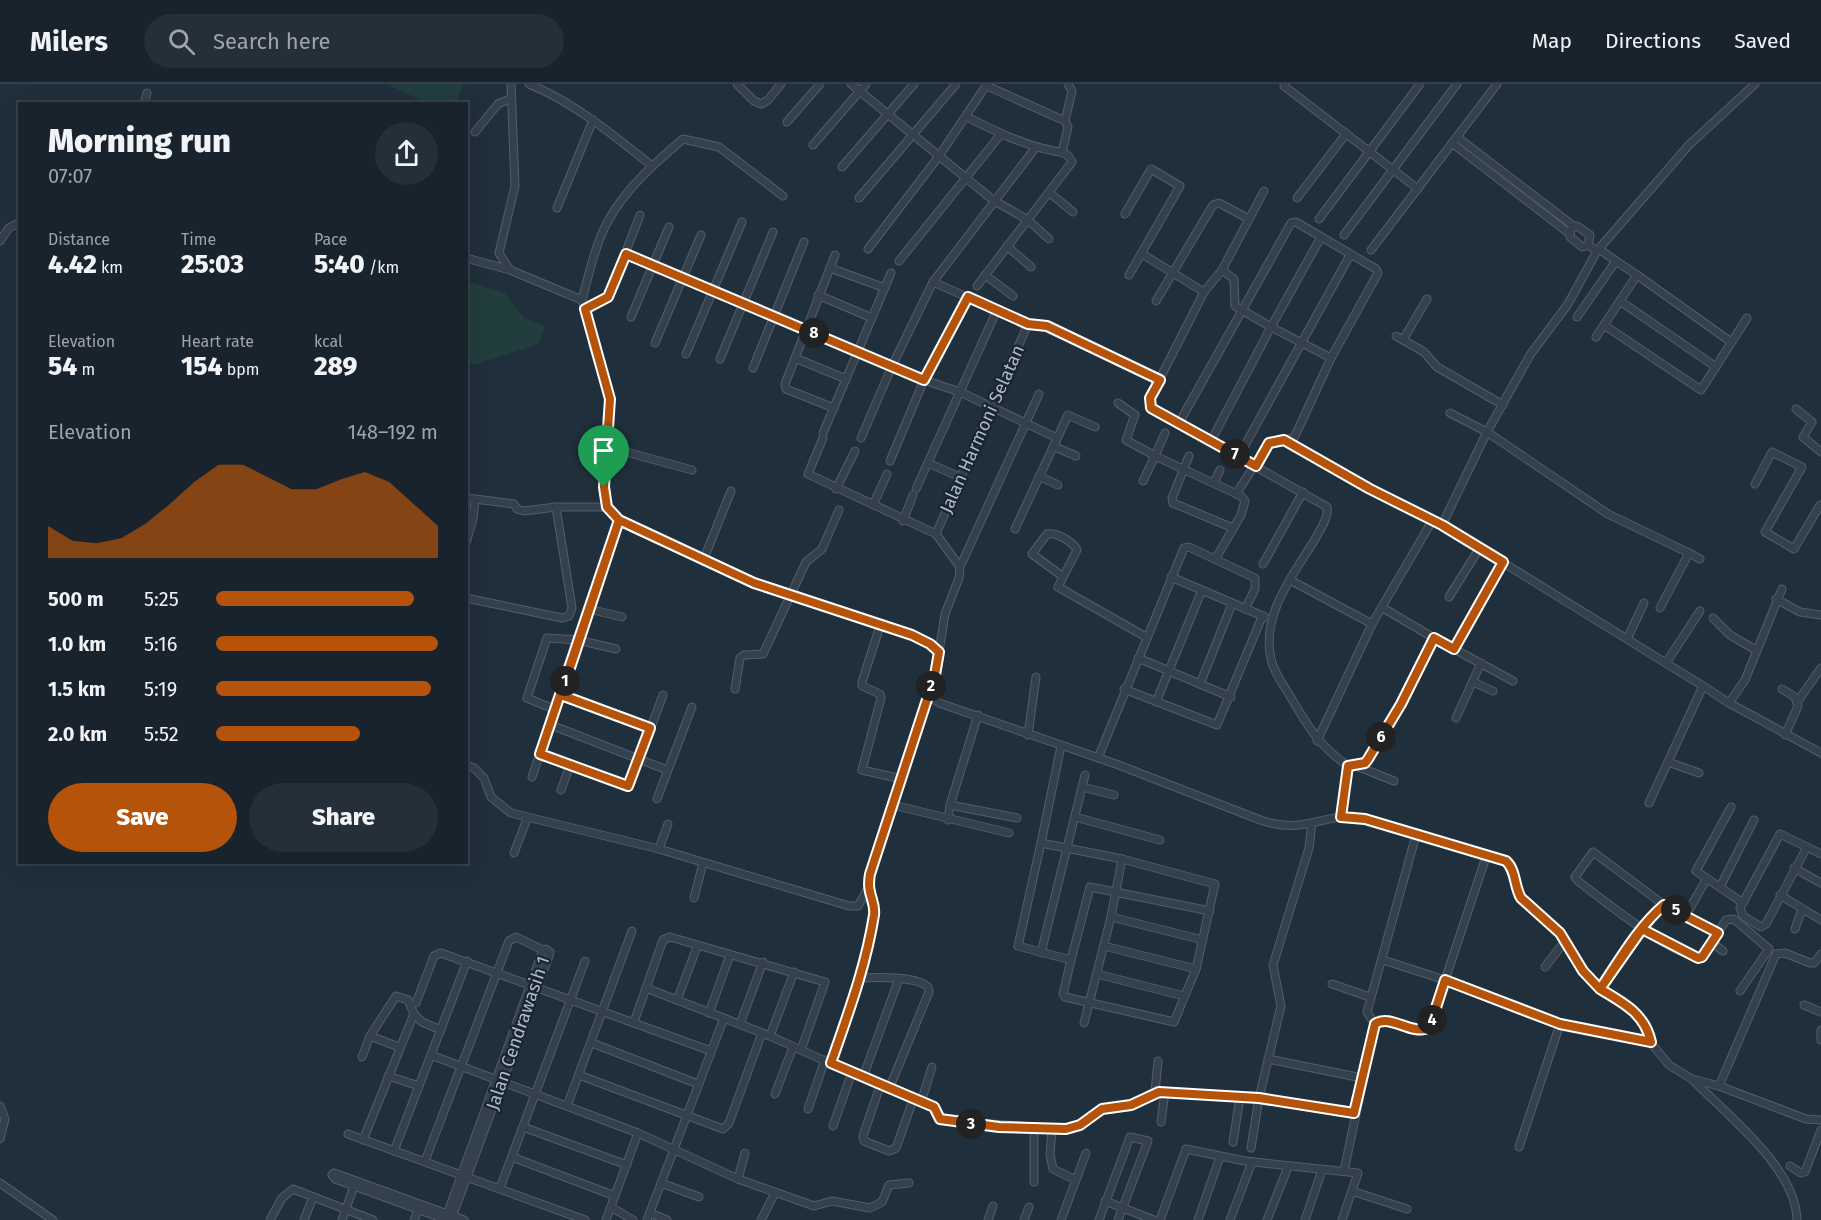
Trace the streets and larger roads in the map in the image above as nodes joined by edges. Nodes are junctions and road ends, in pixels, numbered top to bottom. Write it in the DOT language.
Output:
graph roads {
  1 [pos="511,84"];
  2 [pos="529,84"];
  3 [pos="737,84"];
  4 [pos="781,84"];
  5 [pos="820,84"];
  6 [pos="851,84"];
  7 [pos="866,84"];
  8 [pos="914,84"];
  9 [pos="956,84"];
  10 [pos="1068,84"];
  11 [pos="1420,84"];
  12 [pos="1457,84"];
  13 [pos="1497,84"];
  14 [pos="1755,84"];
  15 [pos="987,85"];
  16 [pos="1284,86"];
  17 [pos="860,91"];
  18 [pos="147,93"];
  19 [pos="512,98"];
  20 [pos="145,102"];
  21 [pos="888,114"];
  22 [pos="967,117"];
  23 [pos="593,120"];
  24 [pos="787,122"];
  25 [pos="1065,122"];
  26 [pos="475,132"];
  27 [pos="912,134"];
  28 [pos="1002,134"];
  29 [pos="1346,134"];
  30 [pos="1455,140"];
  31 [pos="813,145"];
  32 [pos="1036,147"];
  33 [pos="1062,152"];
  34 [pos="1369,152"];
  35 [pos="939,156"];
  36 [pos="652,166"];
  37 [pos="842,167"];
  38 [pos="1392,170"];
  39 [pos="966,178"];
  40 [pos="1506,180"];
  41 [pos="1418,189"];
  42 [pos="1264,191"];
  43 [pos="1050,193"];
  44 [pos="783,196"];
  45 [pos="859,198"];
  46 [pos="1297,198"];
  47 [pos="993,200"];
  48 [pos="557,208"];
  49 [pos="1074,212"];
  50 [pos="1125,214"];
  51 [pos="640,215"];
  52 [pos="1249,219"];
  53 [pos="1319,219"];
  54 [pos="1028,220"];
  55 [pos="742,222"];
  56 [pos="18,223"];
  57 [pos="669,227"];
  58 [pos="1575,227"];
  59 [pos="774,232"];
  60 [pos="1570,234"];
  61 [pos="701,235"];
  62 [pos="1344,235"];
  63 [pos="1321,237"];
  64 [pos="1050,239"];
  65 [pos="0,241"];
  66 [pos="804,242"];
  67 [pos="1588,244"];
  68 [pos="1007,246"];
  69 [pos="868,249"];
  70 [pos="1371,250"];
  71 [pos="1598,250"];
  72 [pos="626,254"];
  73 [pos="1142,254"];
  74 [pos="835,255"];
  75 [pos="1350,255"];
  76 [pos="468,259"];
  77 [pos="899,261"];
  78 [pos="1616,261"];
  79 [pos="652,266"];
  80 [pos="1031,267"];
  81 [pos="830,268"];
  82 [pos="510,270"];
  83 [pos="1222,270"];
  84 [pos="891,273"];
  85 [pos="1173,273"];
  86 [pos="985,275"];
  87 [pos="1129,275"];
  88 [pos="1638,275"];
  89 [pos="682,279"];
  90 [pos="933,282"];
  91 [pos="977,286"];
  92 [pos="885,288"];
  93 [pos="712,291"];
  94 [pos="1204,292"];
  95 [pos="818,295"];
  96 [pos="1013,296"];
  97 [pos="968,297"];
  98 [pos="1427,299"];
  99 [pos="582,300"];
  100 [pos="1156,301"];
  101 [pos="1620,301"];
  102 [pos="743,304"];
  103 [pos="585,309"];
  104 [pos="997,310"];
  105 [pos="1241,310"];
  106 [pos="774,315"];
  107 [pos="631,317"];
  108 [pos="1576,317"];
  109 [pos="872,318"];
  110 [pos="1747,318"];
  111 [pos="1028,324"];
  112 [pos="1604,325"];
  113 [pos="1271,327"];
  114 [pos="806,330"];
  115 [pos="1396,336"];
  116 [pos="1596,337"];
  117 [pos="1404,340"];
  118 [pos="1731,342"];
  119 [pos="655,344"];
  120 [pos="1301,344"];
  121 [pos="858,352"];
  122 [pos="686,354"];
  123 [pos="795,357"];
  124 [pos="1332,358"];
  125 [pos="720,359"];
  126 [pos="892,366"];
  127 [pos="1716,367"];
  128 [pos="753,368"];
  129 [pos="846,379"];
  130 [pos="924,380"];
  131 [pos="1160,380"];
  132 [pos="960,392"];
  133 [pos="1039,394"];
  134 [pos="1118,403"];
  135 [pos="1503,405"];
  136 [pos="992,407"];
  137 [pos="834,408"];
  138 [pos="1796,410"];
  139 [pos="1450,413"];
  140 [pos="1025,423"];
  141 [pos="1179,423"];
  142 [pos="1095,427"];
  143 [pos="1487,432"];
  144 [pos="1165,433"];
  145 [pos="861,438"];
  146 [pos="1284,440"];
  147 [pos="1211,441"];
  148 [pos="1055,442"];
  149 [pos="608,447"];
  150 [pos="855,451"];
  151 [pos="1821,452"];
  152 [pos="1077,456"];
  153 [pos="1155,456"];
  154 [pos="1189,456"];
  155 [pos="1239,456"];
  156 [pos="890,460"];
  157 [pos="928,463"];
  158 [pos="1256,466"];
  159 [pos="692,470"];
  160 [pos="1183,470"];
  161 [pos="1220,470"];
  162 [pos="887,474"];
  163 [pos="1039,476"];
  164 [pos="960,477"];
  165 [pos="1143,481"];
  166 [pos="1214,483"];
  167 [pos="1755,484"];
  168 [pos="1058,485"];
  169 [pos="836,489"];
  170 [pos="731,491"];
  171 [pos="1303,492"];
  172 [pos="1236,494"];
  173 [pos="468,498"];
  174 [pos="475,499"];
  175 [pos="1821,503"];
  176 [pos="873,505"];
  177 [pos="556,507"];
  178 [pos="607,507"];
  179 [pos="839,510"];
  180 [pos="619,520"];
  181 [pos="903,520"];
  182 [pos="1432,521"];
  183 [pos="1442,525"];
  184 [pos="1233,528"];
  185 [pos="1015,529"];
  186 [pos="936,534"];
  187 [pos="468,536"];
  188 [pos="1479,549"];
  189 [pos="1689,553"];
  190 [pos="1216,558"];
  191 [pos="1700,559"];
  192 [pos="703,561"];
  193 [pos="1503,562"];
  194 [pos="1263,564"];
  195 [pos="960,567"];
  196 [pos="1062,576"];
  197 [pos="1171,577"];
  198 [pos="1290,580"];
  199 [pos="1782,589"];
  200 [pos="1202,590"];
  201 [pos="789,597"];
  202 [pos="1449,597"];
  203 [pos="468,598"];
  204 [pos="1776,599"];
  205 [pos="1644,603"];
  206 [pos="1232,604"];
  207 [pos="1383,608"];
  208 [pos="1660,608"];
  209 [pos="589,609"];
  210 [pos="1245,609"];
  211 [pos="1700,611"];
  212 [pos="1821,615"];
  213 [pos="622,616"];
  214 [pos="1262,617"];
  215 [pos="1271,618"];
  216 [pos="1713,618"];
  217 [pos="1372,624"];
  218 [pos="880,626"];
  219 [pos="1146,637"];
  220 [pos="1628,637"];
  221 [pos="1434,638"];
  222 [pos="578,640"];
  223 [pos="616,649"];
  224 [pos="1454,649"];
  225 [pos="1756,650"];
  226 [pos="939,652"];
  227 [pos="1138,658"];
  228 [pos="1481,663"];
  229 [pos="1666,663"];
  230 [pos="1821,668"];
  231 [pos="1169,672"];
  232 [pos="1036,677"];
  233 [pos="1513,681"];
  234 [pos="1473,682"];
  235 [pos="1200,684"];
  236 [pos="931,686"];
  237 [pos="1703,686"];
  238 [pos="735,689"];
  239 [pos="1124,689"];
  240 [pos="1782,689"];
  241 [pos="1494,691"];
  242 [pos="561,695"];
  243 [pos="663,695"];
  244 [pos="1231,697"];
  245 [pos="1797,701"];
  246 [pos="1156,702"];
  247 [pos="1729,703"];
  248 [pos="692,707"];
  249 [pos="556,710"];
  250 [pos="978,716"];
  251 [pos="1456,718"];
  252 [pos="550,725"];
  253 [pos="650,728"];
  254 [pos="1028,735"];
  255 [pos="1785,735"];
  256 [pos="1317,741"];
  257 [pos="1821,744"];
  258 [pos="1061,746"];
  259 [pos="1818,752"];
  260 [pos="540,754"];
  261 [pos="641,758"];
  262 [pos="1098,758"];
  263 [pos="1668,762"];
  264 [pos="570,765"];
  265 [pos="468,766"];
  266 [pos="1351,766"];
  267 [pos="668,770"];
  268 [pos="1699,773"];
  269 [pos="1085,776"];
  270 [pos="532,777"];
  271 [pos="902,779"];
  272 [pos="1394,781"];
  273 [pos="1082,787"];
  274 [pos="561,790"];
  275 [pos="1114,795"];
  276 [pos="657,800"];
  277 [pos="1649,803"];
  278 [pos="893,805"];
  279 [pos="950,805"];
  280 [pos="1731,807"];
  281 [pos="1075,817"];
  282 [pos="1341,817"];
  283 [pos="1017,818"];
  284 [pos="526,819"];
  285 [pos="948,820"];
  286 [pos="1754,820"];
  287 [pos="668,824"];
  288 [pos="1312,824"];
  289 [pos="1009,833"];
  290 [pos="1416,835"];
  291 [pos="1160,840"];
  292 [pos="1041,843"];
  293 [pos="1807,847"];
  294 [pos="659,849"];
  295 [pos="1067,849"];
  296 [pos="514,853"];
  297 [pos="1487,854"];
  298 [pos="1821,854"];
  299 [pos="1122,859"];
  300 [pos="703,863"];
  301 [pos="1794,868"];
  302 [pos="1706,880"];
  303 [pos="1821,883"];
  304 [pos="1720,887"];
  305 [pos="867,890"];
  306 [pos="1116,891"];
  307 [pos="1780,895"];
  308 [pos="694,897"];
  309 [pos="1743,903"];
  310 [pos="1664,905"];
  311 [pos="1802,909"];
  312 [pos="1210,911"];
  313 [pos="1686,915"];
  314 [pos="1111,918"];
  315 [pos="1821,920"];
  316 [pos="1795,928"];
  317 [pos="1642,929"];
  318 [pos="632,931"];
  319 [pos="1718,933"];
  320 [pos="1203,940"];
  321 [pos="1565,941"];
  322 [pos="1712,943"];
  323 [pos="1104,946"];
  324 [pos="697,947"];
  325 [pos="1723,951"];
  326 [pos="1041,953"];
  327 [pos="1821,954"];
  328 [pos="730,955"];
  329 [pos="1071,960"];
  330 [pos="1383,960"];
  331 [pos="467,961"];
  332 [pos="585,961"];
  333 [pos="763,962"];
  334 [pos="1545,967"];
  335 [pos="1196,969"];
  336 [pos="498,972"];
  337 [pos="794,972"];
  338 [pos="1097,974"];
  339 [pos="861,978"];
  340 [pos="899,979"];
  341 [pos="1445,980"];
  342 [pos="1332,984"];
  343 [pos="534,986"];
  344 [pos="646,988"];
  345 [pos="1600,989"];
  346 [pos="1740,991"];
  347 [pos="1184,996"];
  348 [pos="1370,997"];
  349 [pos="571,999"];
  350 [pos="677,1000"];
  351 [pos="1089,1003"];
  352 [pos="416,1004"];
  353 [pos="1803,1005"];
  354 [pos="604,1011"];
  355 [pos="1821,1012"];
  356 [pos="710,1013"];
  357 [pos="414,1014"];
  358 [pos="724,1018"];
  359 [pos="634,1023"];
  360 [pos="1084,1023"];
  361 [pos="740,1024"];
  362 [pos="1375,1024"];
  363 [pos="1560,1024"];
  364 [pos="441,1030"];
  365 [pos="1821,1030"];
  366 [pos="762,1033"];
  367 [pos="370,1036"];
  368 [pos="770,1036"];
  369 [pos="1821,1040"];
  370 [pos="1651,1042"];
  371 [pos="592,1043"];
  372 [pos="399,1047"];
  373 [pos="793,1047"];
  374 [pos="801,1050"];
  375 [pos="711,1051"];
  376 [pos="431,1055"];
  377 [pos="362,1057"];
  378 [pos="1268,1059"];
  379 [pos="828,1061"];
  380 [pos="1158,1061"];
  381 [pos="462,1067"];
  382 [pos="932,1067"];
  383 [pos="852,1072"];
  384 [pos="579,1075"];
  385 [pos="388,1076"];
  386 [pos="863,1077"];
  387 [pos="1362,1078"];
  388 [pos="1692,1079"];
  389 [pos="499,1081"];
  390 [pos="698,1084"];
  391 [pos="419,1086"];
  392 [pos="880,1086"];
  393 [pos="1719,1086"];
  394 [pos="890,1089"];
  395 [pos="1155,1092"];
  396 [pos="1165,1092"];
  397 [pos="536,1094"];
  398 [pos="775,1094"];
  399 [pos="1240,1097"];
  400 [pos="1259,1098"];
  401 [pos="913,1100"];
  402 [pos="921,1102"];
  403 [pos="0,1106"];
  404 [pos="567,1106"];
  405 [pos="808,1109"];
  406 [pos="1354,1113"];
  407 [pos="686,1117"];
  408 [pos="1821,1120"];
  409 [pos="1161,1122"];
  410 [pos="833,1126"];
  411 [pos="523,1127"];
  412 [pos="1034,1129"];
  413 [pos="1052,1129"];
  414 [pos="1821,1130"];
  415 [pos="638,1133"];
  416 [pos="348,1134"];
  417 [pos="0,1138"];
  418 [pos="363,1140"];
  419 [pos="1233,1142"];
  420 [pos="1519,1146"];
  421 [pos="1251,1148"];
  422 [pos="674,1150"];
  423 [pos="394,1151"];
  424 [pos="745,1153"];
  425 [pos="1086,1153"];
  426 [pos="512,1157"];
  427 [pos="1220,1157"];
  428 [pos="425,1161"];
  429 [pos="1252,1162"];
  430 [pos="627,1164"];
  431 [pos="1790,1166"];
  432 [pos="1288,1167"];
  433 [pos="1322,1170"];
  434 [pos="1344,1171"];
  435 [pos="463,1175"];
  436 [pos="738,1179"];
  437 [pos="1076,1180"];
  438 [pos="661,1182"];
  439 [pos="1034,1182"];
  440 [pos="0,1183"];
  441 [pos="909,1183"];
  442 [pos="354,1186"];
  443 [pos="500,1188"];
  444 [pos="1352,1191"];
  445 [pos="776,1192"];
  446 [pos="615,1196"];
  447 [pos="313,1197"];
  448 [pos="699,1197"];
  449 [pos="1106,1201"];
  450 [pos="993,1206"];
  451 [pos="611,1207"];
  452 [pos="1029,1207"];
  453 [pos="1123,1208"];
  454 [pos="345,1209"];
  455 [pos="418,1209"];
  456 [pos="1407,1209"];
  457 [pos="648,1216"];
  458 [pos="448,1218"];
  459 [pos="53,1220"];
  460 [pos="270,1220"];
  461 [pos="304,1220"];
  462 [pos="342,1220"];
  463 [pos="373,1220"];
  464 [pos="414,1220"];
  465 [pos="464,1220"];
  466 [pos="585,1220"];
  467 [pos="606,1220"];
  468 [pos="633,1220"];
  469 [pos="667,1220"];
  470 [pos="761,1220"];
  471 [pos="988,1220"];
  472 [pos="1024,1220"];
  473 [pos="1061,1220"];
  474 [pos="1099,1220"];
  475 [pos="1118,1220"];
  476 [pos="1154,1220"];
  477 [pos="1160,1220"];
  478 [pos="1198,1220"];
  479 [pos="1230,1220"];
  480 [pos="1268,1220"];
  481 [pos="1305,1220"];
  482 [pos="1342,1220"];
  483 [pos="1797,1220"];
  1 -- 19 [label="street"];
  2 -- 23 [label="street"];
  3 -- 4 [label="street"];
  5 -- 24 [label="street"];
  6 -- 17 [label="street"];
  7 -- 17 [label="street"];
  8 -- 21 [label="street"];
  9 -- 27 [label="street"];
  10 -- 25 [label="street"];
  11 -- 34 [label="street"];
  12 -- 38 [label="street"];
  13 -- 30 [label="street"];
  14 -- 71 [label="street"];
  15 -- 22 [label="street"];
  15 -- 25 [label="street"];
  16 -- 29 [label="street"];
  17 -- 21 [label="street"];
  17 -- 31 [label="street"];
  18 -- 20 [label="street"];
  19 -- 26 [label="street"];
  19 -- 82 [label="street"];
  21 -- 27 [label="street"];
  21 -- 37 [label="street"];
  22 -- 28 [label="street"];
  22 -- 35 [label="street"];
  23 -- 36 [label="street"];
  23 -- 48 [label="street"];
  25 -- 33 [label="street"];
  27 -- 35 [label="street"];
  27 -- 45 [label="street"];
  28 -- 32 [label="street"];
  28 -- 39 [label="street"];
  29 -- 34 [label="street"];
  29 -- 46 [label="street"];
  30 -- 40 [label="street"];
  30 -- 41 [label="street"];
  32 -- 33 [label="street"];
  32 -- 47 [label="street"];
  33 -- 43 [label="street"];
  34 -- 38 [label="street"];
  34 -- 53 [label="street"];
  35 -- 39 [label="street"];
  35 -- 69 [label="street"];
  36 -- 44 [label="street"];
  36 -- 99 [label="street"];
  38 -- 41 [label="street"];
  38 -- 62 [label="street"];
  39 -- 47 [label="street"];
  39 -- 77 [label="street"];
  40 -- 58 [label="street"];
  40 -- 60 [label="street"];
  41 -- 70 [label="street"];
  42 -- 52 [label="street"];
  43 -- 49 [label="street"];
  43 -- 54 [label="street"];
  47 -- 54 [label="street"];
  47 -- 90 [label="street"];
  50 -- 73 [label="street"];
  51 -- 72 [label="street"];
  52 -- 83 [label="street"];
  52 -- 85 [label="street"];
  54 -- 64 [label="street"];
  54 -- 68 [label="street"];
  55 -- 93 [label="street"];
  56 -- 65 [label="street"];
  57 -- 79 [label="street"];
  58 -- 60 [label="street"];
  58 -- 67 [label="street"];
  59 -- 102 [label="street"];
  60 -- 67 [label="street"];
  61 -- 89 [label="street"];
  63 -- 75 [label="street"];
  63 -- 105 [label="street"];
  63 -- 113 [label="street"];
  66 -- 106 [label="street"];
  67 -- 71 [label="street"];
  68 -- 80 [label="street"];
  68 -- 86 [label="street"];
  71 -- 78 [label="street"];
  71 -- 135 [label="street"];
  72 -- 79 [label="street"];
  72 -- 103 [label="street"];
  73 -- 85 [label="street"];
  73 -- 87 [label="street"];
  74 -- 81 [label="street"];
  75 -- 120 [label="street"];
  75 -- 124 [label="street"];
  76 -- 82 [label="street"];
  78 -- 88 [label="street"];
  78 -- 108 [label="street"];
  79 -- 89 [label="street"];
  79 -- 107 [label="street"];
  81 -- 92 [label="street"];
  81 -- 95 [label="street"];
  82 -- 99 [label="street"];
  83 -- 94 [label="street"];
  83 -- 105 [label="street"];
  84 -- 92 [label="street"];
  85 -- 94 [label="street"];
  85 -- 100 [label="street"];
  86 -- 91 [label="street"];
  86 -- 96 [label="street"];
  88 -- 101 [label="street"];
  88 -- 118 [label="street"];
  89 -- 93 [label="street"];
  89 -- 119 [label="street"];
  90 -- 97 [label="street"];
  90 -- 126 [label="street"];
  92 -- 109 [label="street"];
  93 -- 102 [label="street"];
  93 -- 122 [label="street"];
  94 -- 131 [label="street"];
  95 -- 109 [label="street"];
  95 -- 114 [label="street"];
  97 -- 104 [label="street"];
  97 -- 130 [label="street"];
  98 -- 117 [label="street"];
  99 -- 103 [label="street"];
  101 -- 112 [label="street"];
  101 -- 127 [label="street"];
  102 -- 106 [label="street"];
  102 -- 125 [label="street"];
  103 -- 149 [label="street"];
  104 -- 111 [label="street"];
  104 -- 132 [label="street"];
  105 -- 113 [label="street"];
  105 -- 141 [label="street"];
  106 -- 114 [label="street"];
  106 -- 128 [label="street"];
  109 -- 121 [label="street"];
  110 -- 118 [label="street"];
  111 -- 131 [label="street"];
  111 -- 136 [label="street, Jalan Harmoni Selatan"];
  112 -- 116 [label="street"];
  112 -- 127 [label="street"];
  113 -- 120 [label="street"];
  113 -- 147 [label="street"];
  114 -- 121 [label="street"];
  114 -- 123 [label="street"];
  115 -- 117 [label="street"];
  117 -- 135 [label="street"];
  118 -- 127 [label="street"];
  120 -- 124 [label="street"];
  120 -- 155 [label="street"];
  121 -- 126 [label="street"];
  121 -- 129 [label="street"];
  123 -- 129 [label="street"];
  123 -- 137 [label="street"];
  124 -- 146 [label="street"];
  126 -- 130 [label="street"];
  126 -- 145 [label="street"];
  129 -- 137 [label="street"];
  130 -- 132 [label="street"];
  130 -- 156 [label="street"];
  131 -- 141 [label="street"];
  132 -- 136 [label="street"];
  132 -- 157 [label="street"];
  133 -- 140 [label="street"];
  134 -- 153 [label="street"];
  135 -- 143 [label="street"];
  136 -- 140 [label="street"];
  136 -- 164 [label="street, Jalan Harmoni Selatan"];
  137 -- 169 [label="street"];
  138 -- 151 [label="street"];
  139 -- 143 [label="street"];
  140 -- 148 [label="street"];
  140 -- 195 [label="street"];
  141 -- 147 [label="street"];
  142 -- 148 [label="street"];
  143 -- 183 [label="street"];
  143 -- 189 [label="street"];
  144 -- 153 [label="street"];
  146 -- 158 [label="street"];
  146 -- 182 [label="street"];
  147 -- 155 [label="street"];
  148 -- 152 [label="street"];
  148 -- 163 [label="street"];
  149 -- 159 [label="street"];
  149 -- 178 [label="street"];
  150 -- 169 [label="street"];
  153 -- 160 [label="street"];
  153 -- 165 [label="street"];
  154 -- 160 [label="street"];
  155 -- 158 [label="street"];
  157 -- 164 [label="street"];
  157 -- 181 [label="street"];
  158 -- 171 [label="street"];
  158 -- 172 [label="street"];
  160 -- 166 [label="street"];
  160 -- 184 [label="street"];
  161 -- 166 [label="street"];
  162 -- 176 [label="street"];
  163 -- 168 [label="street"];
  163 -- 185 [label="street"];
  164 -- 186 [label="street, Jalan Harmoni Selatan"];
  166 -- 172 [label="street"];
  167 -- 175 [label="street"];
  169 -- 176 [label="street"];
  170 -- 192 [label="street"];
  171 -- 194 [label="street"];
  171 -- 198 [label="street"];
  172 -- 184 [label="street"];
  173 -- 174 [label="street"];
  174 -- 177 [label="street"];
  174 -- 187 [label="street"];
  176 -- 181 [label="street"];
  177 -- 178 [label="street"];
  177 -- 203 [label="street"];
  178 -- 180 [label="street"];
  179 -- 201 [label="street"];
  180 -- 192 [label="street"];
  180 -- 209 [label="street"];
  181 -- 186 [label="street"];
  182 -- 183 [label="street"];
  182 -- 207 [label="street"];
  183 -- 188 [label="street"];
  184 -- 190 [label="street"];
  186 -- 195 [label="street"];
  188 -- 193 [label="street"];
  188 -- 202 [label="street"];
  189 -- 191 [label="street"];
  189 -- 208 [label="street"];
  190 -- 197 [label="street"];
  190 -- 210 [label="street"];
  192 -- 201 [label="street"];
  193 -- 220 [label="street"];
  193 -- 224 [label="street"];
  195 -- 226 [label="street"];
  196 -- 196 [label="street"];
  196 -- 219 [label="street"];
  197 -- 200 [label="street"];
  197 -- 219 [label="street"];
  198 -- 215 [label="street"];
  198 -- 217 [label="street"];
  199 -- 204 [label="street"];
  200 -- 206 [label="street"];
  200 -- 231 [label="street"];
  201 -- 218 [label="street"];
  201 -- 238 [label="street"];
  204 -- 212 [label="street"];
  204 -- 225 [label="street"];
  205 -- 220 [label="street"];
  206 -- 210 [label="street"];
  206 -- 235 [label="street"];
  207 -- 217 [label="street"];
  207 -- 221 [label="street"];
  209 -- 213 [label="street"];
  209 -- 222 [label="street"];
  210 -- 214 [label="street"];
  211 -- 229 [label="street"];
  214 -- 215 [label="street"];
  214 -- 244 [label="street"];
  215 -- 256 [label="street"];
  216 -- 225 [label="street"];
  217 -- 256 [label="street"];
  218 -- 226 [label="street"];
  218 -- 271 [label="street"];
  219 -- 227 [label="street"];
  220 -- 229 [label="street"];
  221 -- 224 [label="street"];
  221 -- 266 [label="street"];
  222 -- 223 [label="street"];
  222 -- 242 [label="street"];
  222 -- 249 [label="street"];
  224 -- 228 [label="street"];
  225 -- 247 [label="street"];
  226 -- 236 [label="street"];
  227 -- 231 [label="street"];
  227 -- 239 [label="street"];
  228 -- 233 [label="street"];
  228 -- 234 [label="street"];
  229 -- 237 [label="street"];
  230 -- 245 [label="street"];
  231 -- 235 [label="street"];
  231 -- 246 [label="street"];
  232 -- 254 [label="street"];
  234 -- 241 [label="street"];
  234 -- 251 [label="street"];
  235 -- 244 [label="street"];
  236 -- 250 [label="street"];
  236 -- 271 [label="street"];
  237 -- 247 [label="street"];
  237 -- 263 [label="street"];
  239 -- 246 [label="street"];
  239 -- 262 [label="street"];
  240 -- 245 [label="street"];
  242 -- 249 [label="street"];
  242 -- 253 [label="street"];
  243 -- 253 [label="street"];
  244 -- 246 [label="street"];
  245 -- 255 [label="street"];
  247 -- 255 [label="street"];
  248 -- 267 [label="street"];
  249 -- 252 [label="street"];
  250 -- 254 [label="street"];
  250 -- 279 [label="street"];
  252 -- 260 [label="street"];
  252 -- 261 [label="street"];
  253 -- 261 [label="street"];
  254 -- 258 [label="street"];
  255 -- 259 [label="street"];
  256 -- 266 [label="street"];
  257 -- 259 [label="street"];
  258 -- 262 [label="street"];
  258 -- 292 [label="street"];
  260 -- 264 [label="street"];
  260 -- 270 [label="street"];
  261 -- 264 [label="street"];
  261 -- 267 [label="street"];
  262 -- 288 [label="street"];
  263 -- 268 [label="street"];
  263 -- 277 [label="street"];
  264 -- 274 [label="street"];
  265 -- 284 [label="street"];
  266 -- 272 [label="street"];
  266 -- 282 [label="street"];
  267 -- 276 [label="street"];
  269 -- 273 [label="street"];
  271 -- 278 [label="street"];
  273 -- 275 [label="street"];
  273 -- 281 [label="street"];
  278 -- 285 [label="street"];
  278 -- 305 [label="street"];
  279 -- 283 [label="street"];
  279 -- 285 [label="street"];
  280 -- 302 [label="street"];
  281 -- 291 [label="street"];
  281 -- 295 [label="street"];
  282 -- 288 [label="street"];
  282 -- 290 [label="street"];
  284 -- 294 [label="street"];
  284 -- 296 [label="street"];
  285 -- 289 [label="street"];
  286 -- 304 [label="street"];
  287 -- 294 [label="street"];
  288 -- 378 [label="street"];
  290 -- 297 [label="street"];
  290 -- 330 [label="street"];
  292 -- 295 [label="street"];
  292 -- 326 [label="street"];
  293 -- 298 [label="street"];
  293 -- 301 [label="street"];
  293 -- 309 [label="street"];
  294 -- 300 [label="street"];
  295 -- 299 [label="street"];
  295 -- 326 [label="street"];
  297 -- 321 [label="street"];
  297 -- 341 [label="street"];
  299 -- 306 [label="street"];
  299 -- 312 [label="street"];
  300 -- 305 [label="street"];
  300 -- 308 [label="street"];
  301 -- 303 [label="street"];
  301 -- 307 [label="street"];
  302 -- 304 [label="street"];
  302 -- 313 [label="street"];
  304 -- 309 [label="street"];
  305 -- 339 [label="street"];
  306 -- 312 [label="street"];
  306 -- 314 [label="street"];
  306 -- 329 [label="street"];
  307 -- 309 [label="street"];
  307 -- 311 [label="street"];
  310 -- 313 [label="street"];
  310 -- 317 [label="street"];
  310 -- 317 [label="street"];
  311 -- 315 [label="street"];
  311 -- 316 [label="street"];
  312 -- 320 [label="street"];
  313 -- 319 [label="street"];
  314 -- 320 [label="street"];
  314 -- 323 [label="street"];
  317 -- 322 [label="street"];
  317 -- 345 [label="street"];
  318 -- 354 [label="street"];
  319 -- 322 [label="street"];
  319 -- 346 [label="street"];
  320 -- 335 [label="street"];
  321 -- 334 [label="street"];
  321 -- 345 [label="street"];
  322 -- 325 [label="street"];
  323 -- 335 [label="street"];
  323 -- 338 [label="street"];
  324 -- 328 [label="street"];
  324 -- 344 [label="street"];
  324 -- 350 [label="street"];
  326 -- 329 [label="street"];
  327 -- 393 [label="street"];
  328 -- 333 [label="street"];
  328 -- 356 [label="street"];
  329 -- 351 [label="street"];
  330 -- 341 [label="street"];
  330 -- 348 [label="street"];
  331 -- 336 [label="street"];
  331 -- 352 [label="street"];
  331 -- 364 [label="street"];
  332 -- 349 [label="street"];
  333 -- 337 [label="street"];
  333 -- 361 [label="street"];
  335 -- 347 [label="street"];
  336 -- 343 [label="street"];
  336 -- 343 [label="street, Jalan Cendrawasih 1"];
  336 -- 381 [label="street"];
  337 -- 368 [label="street"];
  337 -- 374 [label="street"];
  338 -- 347 [label="street"];
  338 -- 351 [label="street"];
  339 -- 340 [label="street"];
  339 -- 379 [label="street"];
  340 -- 386 [label="street"];
  340 -- 394 [label="street"];
  341 -- 362 [label="street"];
  341 -- 363 [label="street"];
  342 -- 348 [label="street"];
  343 -- 349 [label="street"];
  343 -- 389 [label="street, Jalan Cendrawasih 1"];
  344 -- 350 [label="street"];
  344 -- 359 [label="street"];
  345 -- 370 [label="street"];
  347 -- 351 [label="street"];
  348 -- 362 [label="street"];
  349 -- 354 [label="street"];
  349 -- 397 [label="street"];
  350 -- 356 [label="street"];
  351 -- 360 [label="street"];
  353 -- 355 [label="street"];
  354 -- 359 [label="street"];
  354 -- 371 [label="street"];
  356 -- 358 [label="street"];
  357 -- 364 [label="street"];
  357 -- 367 [label="street"];
  357 -- 372 [label="street"];
  358 -- 361 [label="street"];
  358 -- 375 [label="street"];
  359 -- 375 [label="street"];
  361 -- 366 [label="street"];
  362 -- 387 [label="street"];
  363 -- 370 [label="street"];
  363 -- 420 [label="street"];
  364 -- 376 [label="street"];
  365 -- 369 [label="street"];
  366 -- 368 [label="street"];
  366 -- 407 [label="street"];
  367 -- 372 [label="street"];
  367 -- 377 [label="street"];
  368 -- 373 [label="street"];
  370 -- 388 [label="street"];
  371 -- 384 [label="street"];
  371 -- 390 [label="street"];
  372 -- 385 [label="street"];
  373 -- 374 [label="street"];
  373 -- 398 [label="street"];
  374 -- 379 [label="street"];
  375 -- 390 [label="street"];
  376 -- 381 [label="street"];
  376 -- 391 [label="street"];
  378 -- 387 [label="street"];
  378 -- 400 [label="street"];
  379 -- 383 [label="street"];
  379 -- 405 [label="street"];
  380 -- 395 [label="street"];
  381 -- 389 [label="street"];
  381 -- 428 [label="street"];
  382 -- 402 [label="street"];
  383 -- 386 [label="street"];
  383 -- 410 [label="street"];
  384 -- 404 [label="street"];
  384 -- 407 [label="street"];
  385 -- 391 [label="street"];
  385 -- 418 [label="street"];
  386 -- 392 [label="street"];
  387 -- 406 [label="street"];
  388 -- 393 [label="street"];
  388 -- 483 [label="street"];
  389 -- 397 [label="street"];
  389 -- 435 [label="street, Jalan Cendrawasih 1"];
  390 -- 407 [label="street"];
  391 -- 423 [label="street"];
  392 -- 394 [label="street"];
  392 -- 401 [label="street"];
  393 -- 408 [label="street"];
  394 -- 401 [label="street"];
  395 -- 396 [label="street"];
  395 -- 413 [label="street"];
  396 -- 399 [label="street"];
  396 -- 409 [label="street"];
  397 -- 404 [label="street"];
  397 -- 411 [label="street"];
  399 -- 400 [label="street"];
  399 -- 419 [label="street"];
  400 -- 406 [label="street"];
  400 -- 421 [label="street"];
  401 -- 402 [label="street"];
  402 -- 412 [label="street"];
  403 -- 417 [label="street"];
  404 -- 415 [label="street"];
  406 -- 434 [label="street"];
  407 -- 422 [label="street"];
  411 -- 426 [label="street"];
  411 -- 430 [label="street"];
  412 -- 413 [label="street"];
  412 -- 439 [label="street"];
  413 -- 437 [label="street"];
  414 -- 431 [label="street"];
  415 -- 422 [label="street"];
  415 -- 430 [label="street"];
  416 -- 418 [label="street"];
  418 -- 423 [label="street"];
  422 -- 436 [label="street"];
  422 -- 438 [label="street"];
  423 -- 428 [label="street"];
  424 -- 436 [label="street"];
  425 -- 437 [label="street"];
  426 -- 443 [label="street"];
  426 -- 446 [label="street"];
  427 -- 429 [label="street"];
  427 -- 477 [label="street"];
  427 -- 478 [label="street"];
  428 -- 435 [label="street"];
  429 -- 432 [label="street"];
  429 -- 479 [label="street"];
  430 -- 446 [label="street"];
  432 -- 433 [label="street"];
  432 -- 480 [label="street"];
  433 -- 434 [label="street"];
  433 -- 481 [label="street"];
  434 -- 444 [label="street"];
  435 -- 443 [label="street"];
  435 -- 458 [label="street, Jalan Cendrawasih 1"];
  436 -- 445 [label="street"];
  437 -- 473 [label="street"];
  438 -- 448 [label="street"];
  438 -- 457 [label="street"];
  440 -- 459 [label="street"];
  441 -- 445 [label="street"];
  442 -- 454 [label="street"];
  442 -- 455 [label="street"];
  442 -- 458 [label="street"];
  443 -- 466 [label="street"];
  444 -- 456 [label="street"];
  444 -- 482 [label="street"];
  445 -- 470 [label="street"];
  446 -- 451 [label="street"];
  447 -- 454 [label="street"];
  447 -- 460 [label="street"];
  447 -- 461 [label="street"];
  449 -- 453 [label="street"];
  449 -- 453 [label="street"];
  449 -- 474 [label="street"];
  450 -- 471 [label="street"];
  451 -- 467 [label="street"];
  451 -- 468 [label="street"];
  452 -- 472 [label="street"];
  453 -- 475 [label="street"];
  453 -- 476 [label="street"];
  454 -- 462 [label="street"];
  454 -- 463 [label="street"];
  455 -- 458 [label="street"];
  455 -- 464 [label="street"];
  457 -- 469 [label="street"];
  458 -- 465 [label="street"];
}
